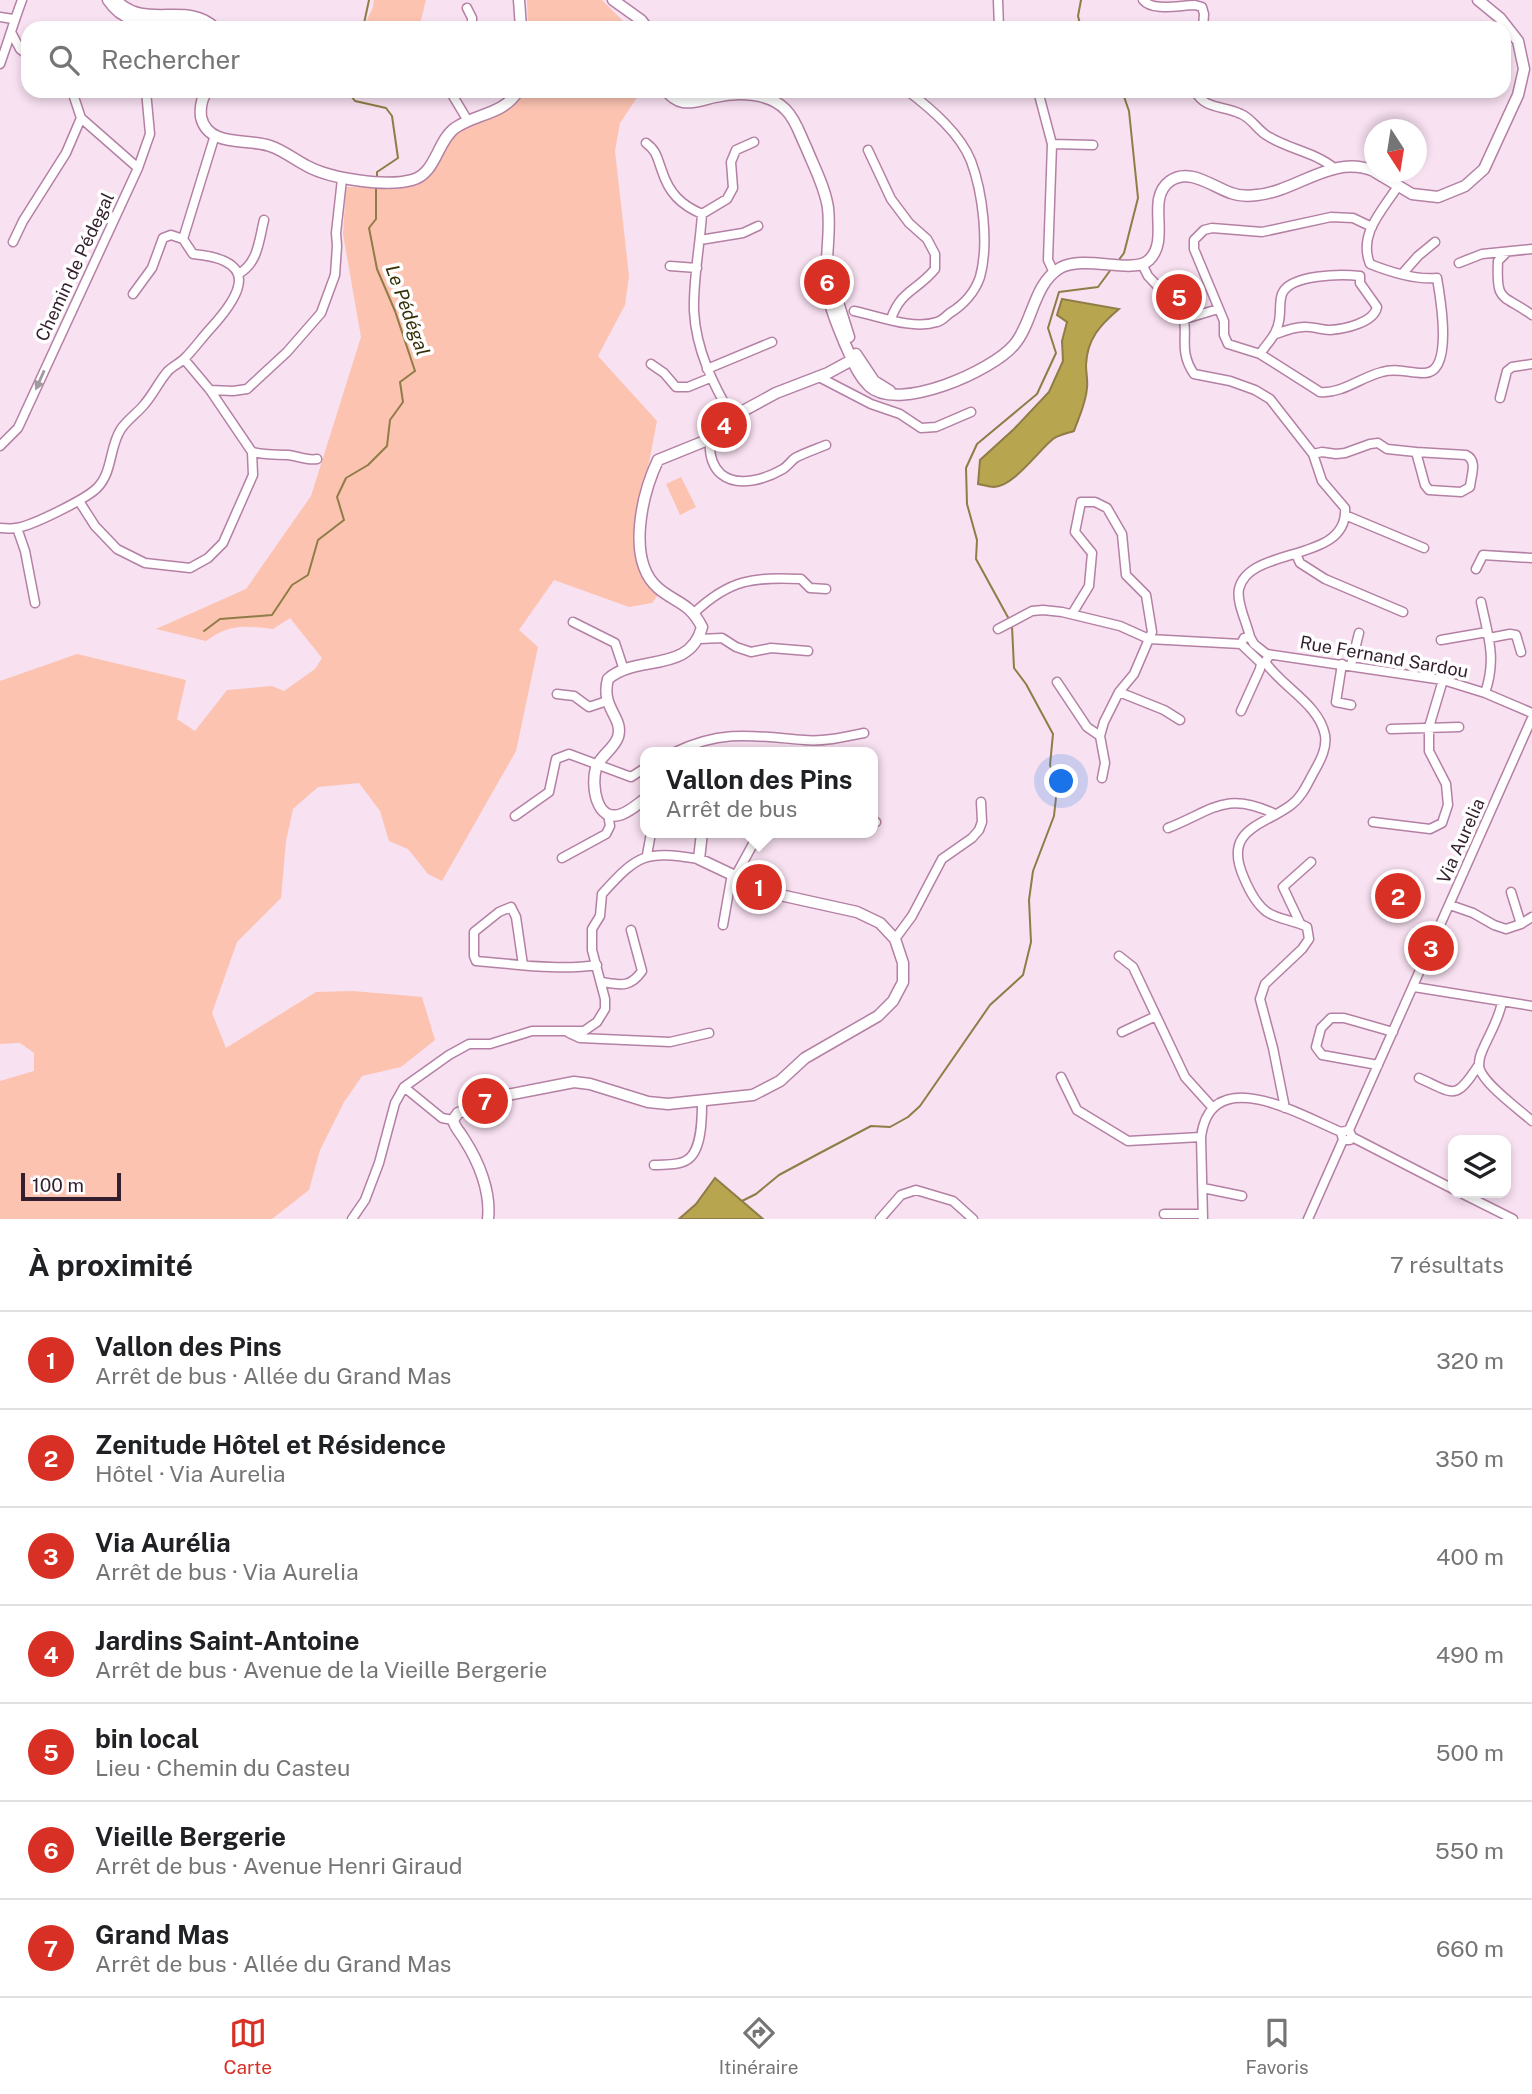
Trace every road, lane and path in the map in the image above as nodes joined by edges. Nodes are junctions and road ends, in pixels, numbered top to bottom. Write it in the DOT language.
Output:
graph roads {
  1 [pos="22,0"];
  2 [pos="108,0"];
  3 [pos="116,0"];
  4 [pos="613,0"];
  5 [pos="998,0"];
  6 [pos="1143,0"];
  7 [pos="1478,0"];
  8 [pos="520,3"];
  9 [pos="467,8"];
  10 [pos="633,16"];
  11 [pos="0,17"];
  12 [pos="13,19"];
  13 [pos="139,20"];
  14 [pos="196,21"];
  15 [pos="209,21"];
  16 [pos="472,21"];
  17 [pos="521,21"];
  18 [pos="636,21"];
  19 [pos="642,21"];
  20 [pos="999,21"];
  21 [pos="1204,21"];
  22 [pos="1500,21"];
  23 [pos="1511,31"];
  24 [pos="11,32"];
  25 [pos="21,50"];
  26 [pos="1528,60"];
  27 [pos="0,64"];
  28 [pos="74,98"];
  29 [pos="147,98"];
  30 [pos="204,98"];
  31 [pos="454,98"];
  32 [pos="511,98"];
  33 [pos="676,98"];
  34 [pos="714,98"];
  35 [pos="764,98"];
  36 [pos="779,98"];
  37 [pos="917,98"];
  38 [pos="1040,98"];
  39 [pos="1199,98"];
  40 [pos="81,118"];
  41 [pos="468,121"];
  42 [pos="215,135"];
  43 [pos="646,142"];
  44 [pos="754,142"];
  45 [pos="1052,144"];
  46 [pos="1093,145"];
  47 [pos="868,150"];
  48 [pos="138,168"];
  49 [pos="1334,168"];
  50 [pos="1364,168"];
  51 [pos="342,179"];
  52 [pos="1392,182"];
  53 [pos="1398,186"];
  54 [pos="702,214"];
  55 [pos="264,220"];
  56 [pos="758,226"];
  57 [pos="1372,227"];
  58 [pos="183,239"];
  59 [pos="700,240"];
  60 [pos="13,242"];
  61 [pos="1435,242"];
  62 [pos="1532,249"];
  63 [pos="1049,255"];
  64 [pos="1495,257"];
  65 [pos="1459,263"];
  66 [pos="1370,264"];
  67 [pos="1139,265"];
  68 [pos="670,266"];
  69 [pos="1063,267"];
  70 [pos="697,268"];
  71 [pos="1054,273"];
  72 [pos="1403,273"];
  73 [pos="238,274"];
  74 [pos="1360,276"];
  75 [pos="132,294"];
  76 [pos="1217,309"];
  77 [pos="838,313"];
  78 [pos="1532,315"];
  79 [pos="891,319"];
  80 [pos="1185,319"];
  81 [pos="1276,334"];
  82 [pos="772,342"];
  83 [pos="1260,354"];
  84 [pos="184,359"];
  85 [pos="857,363"];
  86 [pos="651,364"];
  87 [pos="1532,364"];
  88 [pos="709,373"];
  89 [pos="823,375"];
  90 [pos="210,390"];
  91 [pos="1500,398"];
  92 [pos="971,412"];
  93 [pos="732,417"];
  94 [pos="0,432"];
  95 [pos="10,438"];
  96 [pos="710,439"];
  97 [pos="826,445"];
  98 [pos="0,446"];
  99 [pos="252,452"];
  100 [pos="1416,452"];
  101 [pos="1313,454"];
  102 [pos="317,459"];
  103 [pos="79,501"];
  104 [pos="1345,515"];
  105 [pos="0,528"];
  106 [pos="17,528"];
  107 [pos="1423,548"];
  108 [pos="1296,554"];
  109 [pos="1532,558"];
  110 [pos="1475,569"];
  111 [pos="826,589"];
  112 [pos="1481,602"];
  113 [pos="35,603"];
  114 [pos="1403,612"];
  115 [pos="694,613"];
  116 [pos="1072,614"];
  117 [pos="573,622"];
  118 [pos="998,629"];
  119 [pos="1359,633"];
  120 [pos="1488,635"];
  121 [pos="1250,637"];
  122 [pos="699,639"];
  123 [pos="1149,639"];
  124 [pos="1441,640"];
  125 [pos="1241,644"];
  126 [pos="808,651"];
  127 [pos="1521,652"];
  128 [pos="1264,660"];
  129 [pos="1347,665"];
  130 [pos="624,670"];
  131 [pos="1443,680"];
  132 [pos="1057,682"];
  133 [pos="1119,692"];
  134 [pos="1485,693"];
  135 [pos="557,694"];
  136 [pos="607,701"];
  137 [pos="1351,705"];
  138 [pos="1241,710"];
  139 [pos="1532,712"];
  140 [pos="1532,719"];
  141 [pos="1180,720"];
  142 [pos="1429,727"];
  143 [pos="1459,727"];
  144 [pos="1391,729"];
  145 [pos="864,733"];
  146 [pos="1100,736"];
  147 [pos="685,747"];
  148 [pos="597,765"];
  149 [pos="640,772"];
  150 [pos="1102,778"];
  151 [pos="640,802"];
  152 [pos="981,802"];
  153 [pos="608,814"];
  154 [pos="1275,814"];
  155 [pos="515,816"];
  156 [pos="1373,821"];
  157 [pos="1168,828"];
  158 [pos="650,838"];
  159 [pos="701,838"];
  160 [pos="756,838"];
  161 [pos="647,855"];
  162 [pos="562,858"];
  163 [pos="699,859"];
  164 [pos="1311,862"];
  165 [pos="734,874"];
  166 [pos="1511,892"];
  167 [pos="1450,905"];
  168 [pos="1532,917"];
  169 [pos="1300,923"];
  170 [pos="1521,924"];
  171 [pos="723,925"];
  172 [pos="631,930"];
  173 [pos="895,939"];
  174 [pos="1119,956"];
  175 [pos="523,965"];
  176 [pos="597,965"];
  177 [pos="602,982"];
  178 [pos="1414,986"];
  179 [pos="1502,1002"];
  180 [pos="1532,1006"];
  181 [pos="1156,1016"];
  182 [pos="569,1032"];
  183 [pos="1122,1032"];
  184 [pos="1393,1032"];
  185 [pos="709,1034"];
  186 [pos="1378,1065"];
  187 [pos="1478,1066"];
  188 [pos="1060,1077"];
  189 [pos="1419,1078"];
  190 [pos="404,1087"];
  191 [pos="702,1102"];
  192 [pos="1213,1108"];
  193 [pos="1285,1108"];
  194 [pos="453,1120"];
  195 [pos="1532,1121"];
  196 [pos="1346,1135"];
  197 [pos="1201,1137"];
  198 [pos="654,1164"];
  199 [pos="1448,1186"];
  200 [pos="1203,1188"];
  201 [pos="1242,1196"];
  202 [pos="1471,1198"];
  203 [pos="1164,1214"];
  204 [pos="1203,1216"];
  205 [pos="356,1218"];
  206 [pos="488,1219"];
  207 [pos="880,1219"];
  208 [pos="972,1219"];
  209 [pos="1308,1219"];
  210 [pos="1513,1219"];
  1 -- 12 [label="street"];
  2 -- 13 [label="street"];
  3 -- 13 [label="street"];
  4 -- 10 [label="street"];
  5 -- 20 [label="street"];
  6 -- 21 [label="street"];
  7 -- 22 [label="street"];
  8 -- 17 [label="street"];
  9 -- 16 [label="street"];
  10 -- 18 [label="street"];
  10 -- 19 [label="street"];
  11 -- 12 [label="street"];
  12 -- 24 [label="street"];
  13 -- 14 [label="street"];
  13 -- 15 [label="street"];
  23 -- 26 [label="street"];
  24 -- 25 [label="street"];
  24 -- 27 [label="street"];
  26 -- 53 [label="street"];
  28 -- 40 [label="street"];
  29 -- 48 [label="street, Chemin de Pédegal"];
  30 -- 42 [label="street"];
  31 -- 41 [label="street"];
  32 -- 41 [label="street"];
  33 -- 34 [label="street"];
  35 -- 77 [label="street"];
  36 -- 77 [label="street"];
  37 -- 79 [label="street"];
  38 -- 45 [label="street"];
  39 -- 49 [label="street"];
  40 -- 48 [label="street"];
  40 -- 60 [label="street"];
  41 -- 51 [label="street"];
  42 -- 51 [label="street"];
  42 -- 58 [label="street"];
  43 -- 54 [label="street"];
  44 -- 54 [label="street"];
  45 -- 46 [label="street"];
  45 -- 63 [label="street"];
  47 -- 79 [label="street"];
  48 -- 95 [label="street, Chemin de Pédegal, one-way"];
  49 -- 50 [label="street"];
  49 -- 67 [label="street"];
  51 -- 90 [label="street"];
  52 -- 53 [label="street"];
  53 -- 57 [label="street"];
  54 -- 59 [label="street"];
  55 -- 73 [label="street"];
  56 -- 59 [label="street"];
  57 -- 66 [label="street"];
  57 -- 76 [label="street"];
  58 -- 73 [label="street"];
  58 -- 75 [label="street"];
  59 -- 70 [label="street"];
  61 -- 72 [label="street"];
  62 -- 64 [label="street"];
  63 -- 69 [label="street"];
  63 -- 71 [label="street"];
  64 -- 65 [label="street"];
  64 -- 78 [label="street"];
  66 -- 72 [label="street"];
  66 -- 74 [label="street"];
  67 -- 69 [label="street"];
  67 -- 80 [label="street"];
  68 -- 70 [label="street"];
  69 -- 71 [label="street"];
  70 -- 88 [label="street"];
  71 -- 85 [label="street"];
  72 -- 83 [label="street"];
  73 -- 84 [label="street"];
  74 -- 81 [label="street"];
  74 -- 81 [label="street"];
  76 -- 80 [label="street"];
  76 -- 83 [label="street"];
  77 -- 79 [label="street"];
  77 -- 85 [label="street"];
  80 -- 101 [label="street"];
  81 -- 83 [label="street"];
  82 -- 88 [label="street"];
  84 -- 90 [label="street"];
  84 -- 103 [label="street"];
  85 -- 89 [label="street"];
  86 -- 88 [label="street"];
  87 -- 91 [label="street"];
  88 -- 93 [label="street"];
  89 -- 92 [label="street"];
  89 -- 93 [label="street"];
  90 -- 99 [label="street"];
  93 -- 96 [label="street"];
  94 -- 95 [label="street"];
  95 -- 98 [label="street, Chemin de Pédegal"];
  96 -- 97 [label="street"];
  96 -- 115 [label="street"];
  99 -- 102 [label="street"];
  99 -- 103 [label="street"];
  100 -- 100 [label="street"];
  100 -- 101 [label="street"];
  101 -- 104 [label="street"];
  103 -- 106 [label="street"];
  104 -- 107 [label="street"];
  104 -- 108 [label="street"];
  105 -- 106 [label="street"];
  106 -- 113 [label="street"];
  108 -- 114 [label="street"];
  108 -- 121 [label="street"];
  109 -- 110 [label="street"];
  111 -- 115 [label="street"];
  112 -- 120 [label="street"];
  115 -- 122 [label="street"];
  116 -- 118 [label="street"];
  116 -- 123 [label="street"];
  116 -- 123 [label="street"];
  117 -- 130 [label="street"];
  119 -- 129 [label="street"];
  120 -- 124 [label="street"];
  120 -- 127 [label="street"];
  120 -- 134 [label="street"];
  121 -- 125 [label="street"];
  121 -- 128 [label="street"];
  122 -- 126 [label="street"];
  122 -- 130 [label="street"];
  123 -- 125 [label="street"];
  123 -- 133 [label="street"];
  125 -- 128 [label="street"];
  128 -- 129 [label="street, Rue Fernand Sardou"];
  128 -- 138 [label="street"];
  128 -- 154 [label="street"];
  129 -- 131 [label="street, Rue Fernand Sardou"];
  129 -- 137 [label="street"];
  130 -- 136 [label="street"];
  131 -- 134 [label="street, Rue Fernand Sardou"];
  131 -- 142 [label="street"];
  132 -- 146 [label="street"];
  133 -- 141 [label="street"];
  133 -- 146 [label="street"];
  134 -- 139 [label="street, Rue Fernand Sardou"];
  135 -- 136 [label="street"];
  136 -- 148 [label="street"];
  140 -- 167 [label="street, Via Aurelia"];
  142 -- 143 [label="street"];
  142 -- 144 [label="street"];
  142 -- 156 [label="street"];
  145 -- 147 [label="street"];
  146 -- 150 [label="street"];
  148 -- 149 [label="street"];
  148 -- 153 [label="street"];
  148 -- 155 [label="street"];
  151 -- 153 [label="street"];
  152 -- 173 [label="street"];
  153 -- 162 [label="street"];
  154 -- 157 [label="street"];
  154 -- 169 [label="street"];
  158 -- 161 [label="street"];
  159 -- 163 [label="street"];
  160 -- 165 [label="street"];
  161 -- 163 [label="street"];
  161 -- 176 [label="street"];
  163 -- 165 [label="street"];
  164 -- 169 [label="street"];
  165 -- 171 [label="street"];
  165 -- 173 [label="street"];
  166 -- 170 [label="street"];
  167 -- 170 [label="street"];
  167 -- 178 [label="street, Via Aurelia"];
  168 -- 170 [label="street"];
  169 -- 193 [label="street"];
  172 -- 177 [label="street"];
  173 -- 191 [label="street"];
  174 -- 181 [label="street"];
  175 -- 175 [label="street"];
  175 -- 176 [label="street"];
  176 -- 177 [label="street"];
  177 -- 182 [label="street"];
  178 -- 179 [label="street"];
  178 -- 184 [label="street, Via Aurelia"];
  179 -- 180 [label="street"];
  179 -- 187 [label="street"];
  181 -- 183 [label="street"];
  181 -- 192 [label="street"];
  182 -- 185 [label="street"];
  182 -- 190 [label="street"];
  184 -- 186 [label="street, Via Aurelia"];
  184 -- 186 [label="street"];
  186 -- 196 [label="street, Via Aurelia"];
  187 -- 189 [label="street"];
  187 -- 195 [label="street"];
  188 -- 197 [label="street"];
  190 -- 194 [label="street"];
  190 -- 205 [label="street"];
  191 -- 194 [label="street"];
  191 -- 198 [label="street"];
  192 -- 193 [label="street"];
  192 -- 197 [label="street"];
  193 -- 196 [label="street"];
  194 -- 206 [label="street"];
  196 -- 199 [label="street"];
  196 -- 209 [label="street, Via Aurelia"];
  197 -- 200 [label="street"];
  200 -- 201 [label="street"];
  200 -- 204 [label="street"];
  202 -- 210 [label="street"];
  203 -- 204 [label="street"];
  207 -- 208 [label="street"];
}
